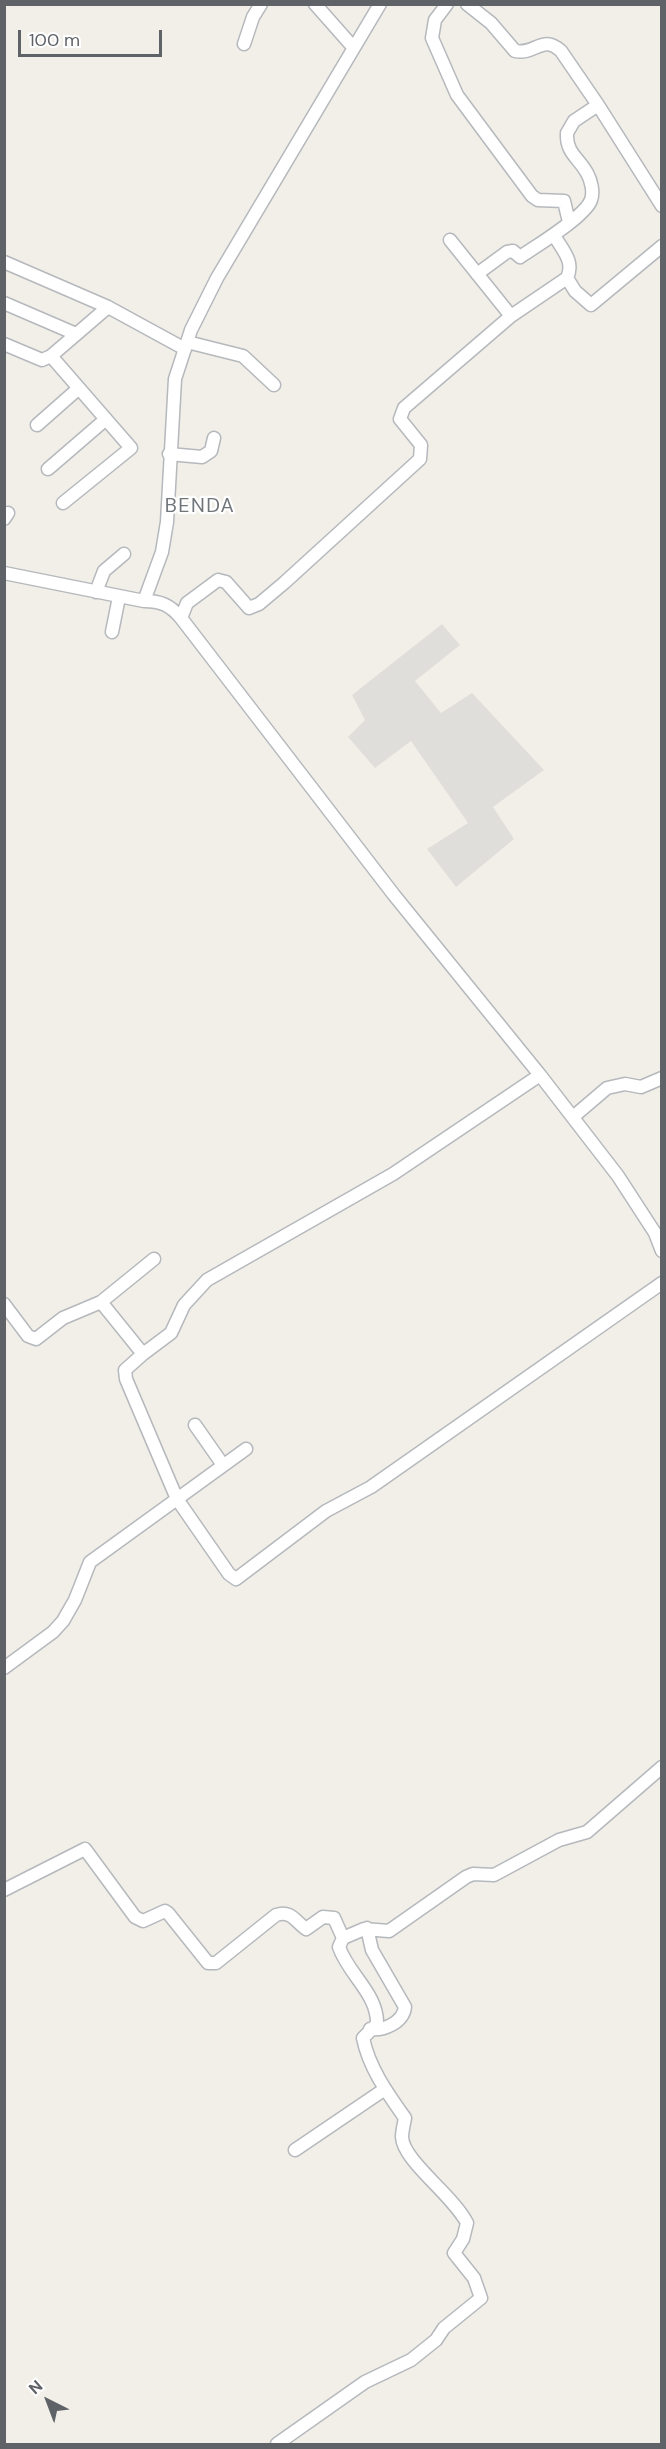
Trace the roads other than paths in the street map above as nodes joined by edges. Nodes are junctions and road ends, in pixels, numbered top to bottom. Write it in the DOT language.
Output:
graph roads {
  1 [pos="261,4"];
  2 [pos="315,4"];
  3 [pos="380,4"];
  4 [pos="447,4"];
  5 [pos="467,4"];
  6 [pos="244,44"];
  7 [pos="353,47"];
  8 [pos="598,105"];
  9 [pos="662,206"];
  10 [pos="569,222"];
  11 [pos="554,235"];
  12 [pos="450,240"];
  13 [pos="662,246"];
  14 [pos="4,262"];
  15 [pos="477,274"];
  16 [pos="567,278"];
  17 [pos="4,303"];
  18 [pos="108,307"];
  19 [pos="511,316"];
  20 [pos="76,334"];
  21 [pos="4,344"];
  22 [pos="186,345"];
  23 [pos="51,356"];
  24 [pos="274,385"];
  25 [pos="79,388"];
  26 [pos="106,419"];
  27 [pos="37,425"];
  28 [pos="214,438"];
  29 [pos="169,454"];
  30 [pos="48,469"];
  31 [pos="63,503"];
  32 [pos="124,554"];
  33 [pos="4,573"];
  34 [pos="96,592"];
  35 [pos="119,597"];
  36 [pos="144,601"];
  37 [pos="181,618"];
  38 [pos="112,632"];
  39 [pos="540,1075"];
  40 [pos="662,1078"];
  41 [pos="573,1117"];
  42 [pos="658,1231"];
  43 [pos="662,1251"];
  44 [pos="154,1259"];
  45 [pos="662,1283"];
  46 [pos="101,1302"];
  47 [pos="4,1304"];
  48 [pos="144,1354"];
  49 [pos="195,1425"];
  50 [pos="246,1449"];
  51 [pos="223,1465"];
  52 [pos="177,1499"];
  53 [pos="4,1668"];
  54 [pos="662,1767"];
  55 [pos="4,1890"];
  56 [pos="367,1928"];
  57 [pos="343,1938"];
  58 [pos="370,2030"];
  59 [pos="385,2089"];
  60 [pos="295,2150"];
  61 [pos="277,2445"];
  1 -- 6 [label="street"];
  2 -- 7 [label="street"];
  3 -- 7 [label="street"];
  4 -- 10 [label="street"];
  5 -- 8 [label="street"];
  7 -- 22 [label="street"];
  8 -- 9 [label="street"];
  8 -- 10 [label="street"];
  10 -- 11 [label="street"];
  11 -- 15 [label="street"];
  11 -- 16 [label="street"];
  12 -- 15 [label="street"];
  13 -- 16 [label="street"];
  14 -- 18 [label="street"];
  15 -- 19 [label="street"];
  16 -- 19 [label="street"];
  17 -- 20 [label="street"];
  18 -- 20 [label="street"];
  18 -- 22 [label="street"];
  19 -- 37 [label="street"];
  20 -- 23 [label="street"];
  21 -- 23 [label="street"];
  22 -- 24 [label="street"];
  22 -- 29 [label="street"];
  23 -- 25 [label="street"];
  25 -- 26 [label="street"];
  25 -- 27 [label="street"];
  26 -- 30 [label="street"];
  26 -- 31 [label="street"];
  28 -- 29 [label="street"];
  29 -- 36 [label="street"];
  32 -- 34 [label="street"];
  33 -- 34 [label="street"];
  34 -- 35 [label="street"];
  35 -- 36 [label="street"];
  35 -- 38 [label="street"];
  36 -- 37 [label="street"];
  37 -- 39 [label="street"];
  39 -- 41 [label="street"];
  39 -- 48 [label="street"];
  40 -- 41 [label="street"];
  41 -- 42 [label="street"];
  42 -- 43 [label="street"];
  44 -- 46 [label="street"];
  45 -- 52 [label="street"];
  46 -- 47 [label="street"];
  46 -- 48 [label="street"];
  48 -- 52 [label="street"];
  49 -- 51 [label="street"];
  50 -- 51 [label="street"];
  51 -- 52 [label="street"];
  52 -- 53 [label="street"];
  54 -- 56 [label="street"];
  55 -- 57 [label="street"];
  56 -- 57 [label="street"];
  56 -- 58 [label="street"];
  57 -- 58 [label="street"];
  58 -- 59 [label="street"];
  59 -- 60 [label="street"];
  59 -- 61 [label="street"];
}
